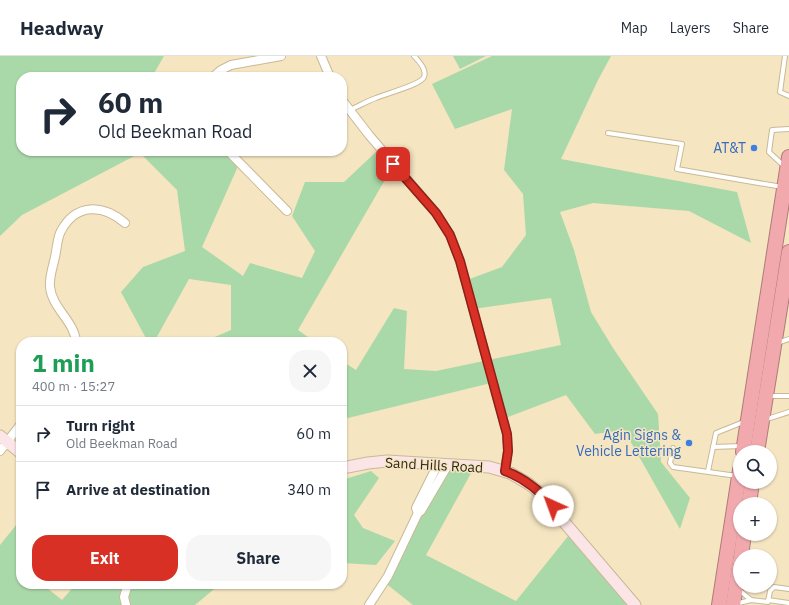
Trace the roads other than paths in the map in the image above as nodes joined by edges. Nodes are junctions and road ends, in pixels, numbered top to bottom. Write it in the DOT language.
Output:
graph roads {
  1 [pos="281,56"];
  2 [pos="321,56"];
  3 [pos="414,56"];
  4 [pos="786,58"];
  5 [pos="219,72"];
  6 [pos="328,72"];
  7 [pos="789,96"];
  8 [pos="347,107"];
  9 [pos="350,111"];
  10 [pos="789,128"];
  11 [pos="608,133"];
  12 [pos="233,156"];
  13 [pos="788,163"];
  14 [pos="784,188"];
  15 [pos="287,211"];
  16 [pos="125,223"];
  17 [pos="789,252"];
  18 [pos="787,280"];
  19 [pos="74,337"];
  20 [pos="789,339"];
  21 [pos="774,344"];
  22 [pos="766,396"];
  23 [pos="789,396"];
  24 [pos="789,412"];
  25 [pos="748,420"];
  26 [pos="762,420"];
  27 [pos="16,428"];
  28 [pos="3,439"];
  29 [pos="744,445"];
  30 [pos="758,445"];
  31 [pos="713,447"];
  32 [pos="673,448"];
  33 [pos="733,448"];
  34 [pos="16,449"];
  35 [pos="0,451"];
  36 [pos="443,464"];
  37 [pos="347,467"];
  38 [pos="505,471"];
  39 [pos="708,471"];
  40 [pos="733,473"];
  41 [pos="737,489"];
  42 [pos="723,581"];
  43 [pos="126,589"];
  44 [pos="789,589"];
  45 [pos="735,593"];
  46 [pos="742,593"];
  47 [pos="750,600"];
  48 [pos="768,601"];
  49 [pos="781,603"];
  50 [pos="789,603"];
  51 [pos="126,605"];
  52 [pos="369,605"];
  53 [pos="636,605"];
  54 [pos="715,605"];
  55 [pos="719,605"];
  56 [pos="733,605"];
  1 -- 5 [label="street"];
  2 -- 6 [label="street"];
  3 -- 9 [label="lane"];
  4 -- 7 [label="lane"];
  8 -- 9 [label="street"];
  9 -- 38 [label="street"];
  10 -- 13 [label="lane"];
  11 -- 14 [label="lane"];
  12 -- 15 [label="street"];
  13 -- 14 [label="highway"];
  14 -- 25 [label="highway"];
  16 -- 19 [label="street"];
  17 -- 18 [label="highway"];
  18 -- 21 [label="highway"];
  20 -- 21 [label="lane"];
  21 -- 22 [label="highway"];
  22 -- 23 [label="lane"];
  22 -- 26 [label="highway"];
  24 -- 26 [label="lane"];
  25 -- 29 [label="highway"];
  25 -- 31 [label="lane"];
  26 -- 30 [label="highway"];
  27 -- 28 [label="street"];
  28 -- 34 [label="street"];
  28 -- 35 [label="street"];
  31 -- 33 [label="lane"];
  31 -- 39 [label="lane"];
  32 -- 39 [label="lane"];
  36 -- 37 [label="street, Sand Hills Road"];
  36 -- 38 [label="street, Sand Hills Road"];
  36 -- 52 [label="street"];
  38 -- 53 [label="street, Sand Hills Road"];
  39 -- 40 [label="lane"];
  41 -- 42 [label="highway"];
  42 -- 54 [label="highway"];
  42 -- 55 [label="highway"];
  43 -- 51 [label="street"];
  44 -- 48 [label="lane"];
  45 -- 56 [label="highway"];
  46 -- 47 [label="lane"];
  47 -- 48 [label="lane"];
  47 -- 56 [label="lane"];
  48 -- 49 [label="lane"];
  49 -- 50 [label="lane"];
}
